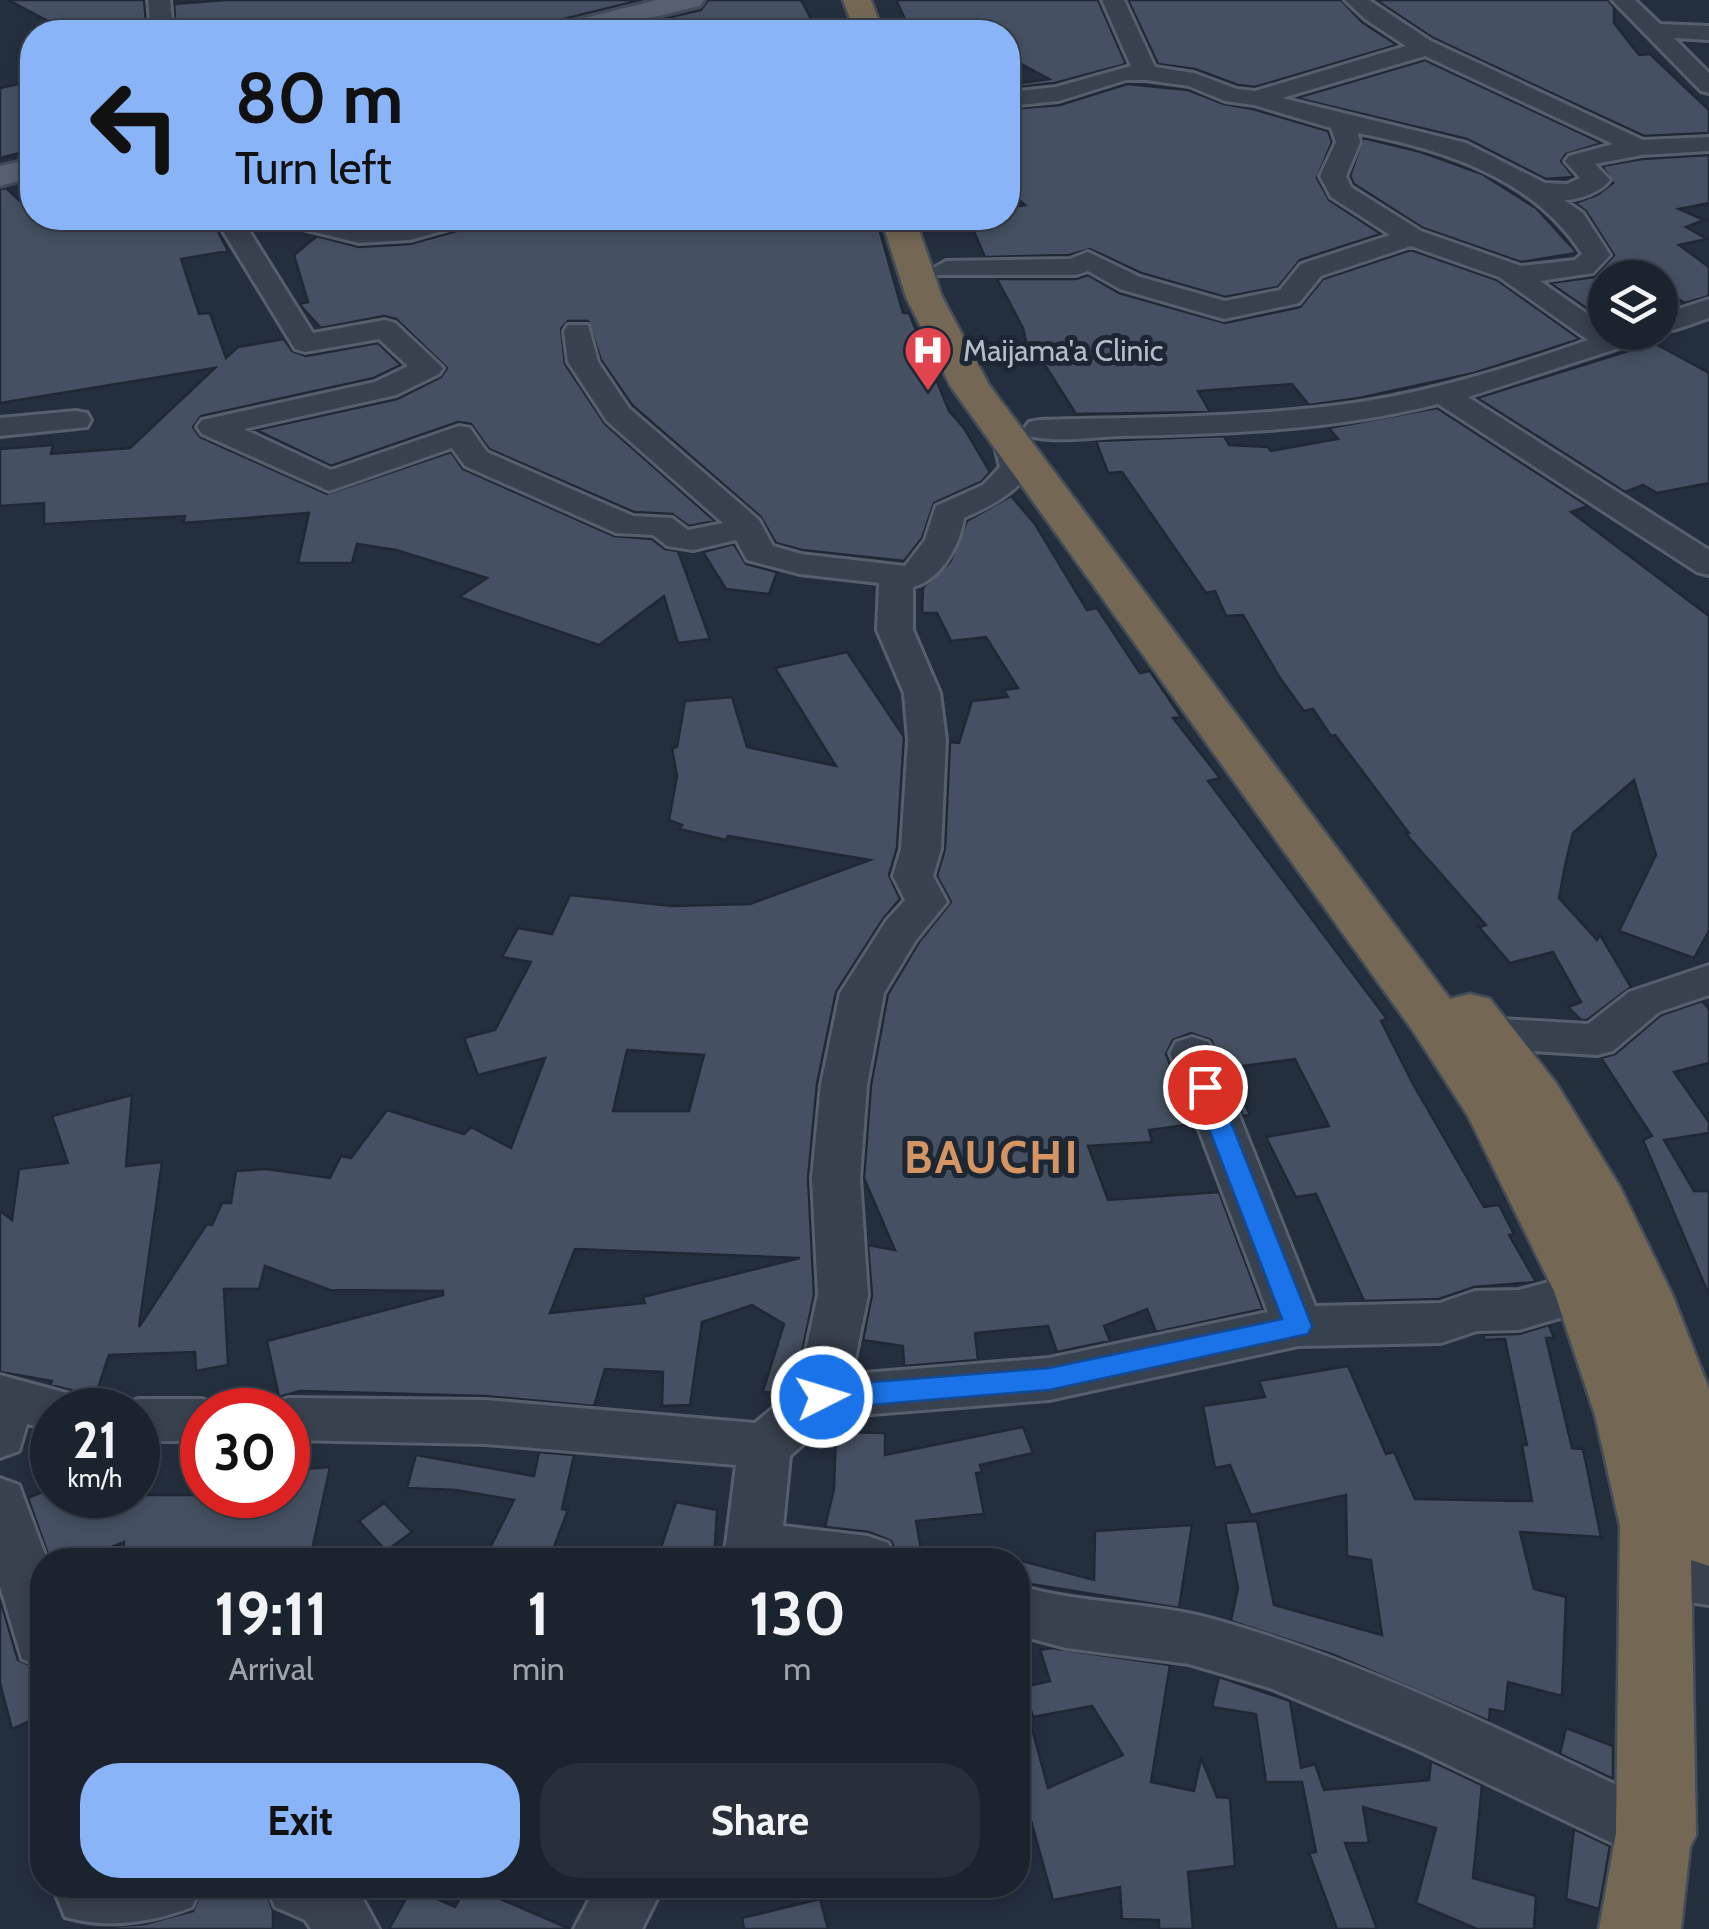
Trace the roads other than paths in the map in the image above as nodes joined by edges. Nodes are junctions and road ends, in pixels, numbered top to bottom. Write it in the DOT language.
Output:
graph roads {
  1 [pos="651,0"];
  2 [pos="690,0"];
  3 [pos="1113,0"];
  4 [pos="1356,0"];
  5 [pos="1630,4"];
  6 [pos="586,20"];
  7 [pos="599,20"];
  8 [pos="1655,31"];
  9 [pos="1709,32"];
  10 [pos="1424,50"];
  11 [pos="1146,72"];
  12 [pos="1709,86"];
  13 [pos="1020,97"];
  14 [pos="1256,98"];
  15 [pos="1342,123"];
  16 [pos="1709,144"];
  17 [pos="1636,146"];
  18 [pos="1517,178"];
  19 [pos="235,230"];
  20 [pos="332,230"];
  21 [pos="417,230"];
  22 [pos="902,230"];
  23 [pos="934,230"];
  24 [pos="1411,237"];
  25 [pos="1500,266"];
  26 [pos="946,269"];
  27 [pos="1709,308"];
  28 [pos="1588,317"];
  29 [pos="1678,319"];
  30 [pos="578,330"];
  31 [pos="1588,349"];
  32 [pos="1444,394"];
  33 [pos="76,420"];
  34 [pos="0,427"];
  35 [pos="1024,434"];
  36 [pos="748,527"];
  37 [pos="1709,565"];
  38 [pos="896,574"];
  39 [pos="1709,978"];
  40 [pos="1484,1033"];
  41 [pos="1192,1053"];
  42 [pos="1606,1277"];
  43 [pos="1298,1326"];
  44 [pos="822,1397"];
  45 [pos="1709,1397"];
  46 [pos="1,1409"];
  47 [pos="30,1410"];
  48 [pos="310,1419"];
  49 [pos="765,1446"];
  50 [pos="0,1502"];
  51 [pos="1689,1534"];
  52 [pos="751,1548"];
  53 [pos="30,1586"];
  54 [pos="1030,1615"];
  55 [pos="1656,1834"];
  56 [pos="328,1898"];
  57 [pos="348,1929"];
  58 [pos="1640,1929"];
  1 -- 6 [label="main road"];
  2 -- 7 [label="main road"];
  3 -- 11 [label="street"];
  4 -- 10 [label="street"];
  5 -- 8 [label="street"];
  8 -- 9 [label="street"];
  8 -- 12 [label="street"];
  10 -- 14 [label="street"];
  10 -- 17 [label="street"];
  11 -- 13 [label="street"];
  11 -- 14 [label="street"];
  14 -- 15 [label="street"];
  15 -- 18 [label="street"];
  15 -- 24 [label="street"];
  16 -- 17 [label="street"];
  17 -- 18 [label="street"];
  18 -- 25 [label="street"];
  19 -- 36 [label="street"];
  20 -- 21 [label="street"];
  22 -- 35 [label="highway"];
  23 -- 26 [label="highway"];
  24 -- 25 [label="street"];
  24 -- 26 [label="street"];
  25 -- 28 [label="street"];
  26 -- 35 [label="highway"];
  27 -- 29 [label="street"];
  30 -- 36 [label="street"];
  31 -- 32 [label="street"];
  32 -- 35 [label="street"];
  32 -- 37 [label="street"];
  33 -- 34 [label="street"];
  35 -- 38 [label="street"];
  35 -- 40 [label="highway"];
  35 -- 42 [label="highway"];
  36 -- 38 [label="street"];
  38 -- 44 [label="street"];
  39 -- 40 [label="street"];
  40 -- 42 [label="highway"];
  41 -- 43 [label="street"];
  42 -- 43 [label="street"];
  42 -- 45 [label="highway"];
  42 -- 51 [label="highway"];
  43 -- 44 [label="street"];
  44 -- 49 [label="street"];
  46 -- 47 [label="street"];
  48 -- 49 [label="street"];
  49 -- 52 [label="street"];
  50 -- 53 [label="street"];
  51 -- 55 [label="highway"];
  54 -- 55 [label="street"];
  55 -- 58 [label="highway"];
  56 -- 57 [label="street"];
}
